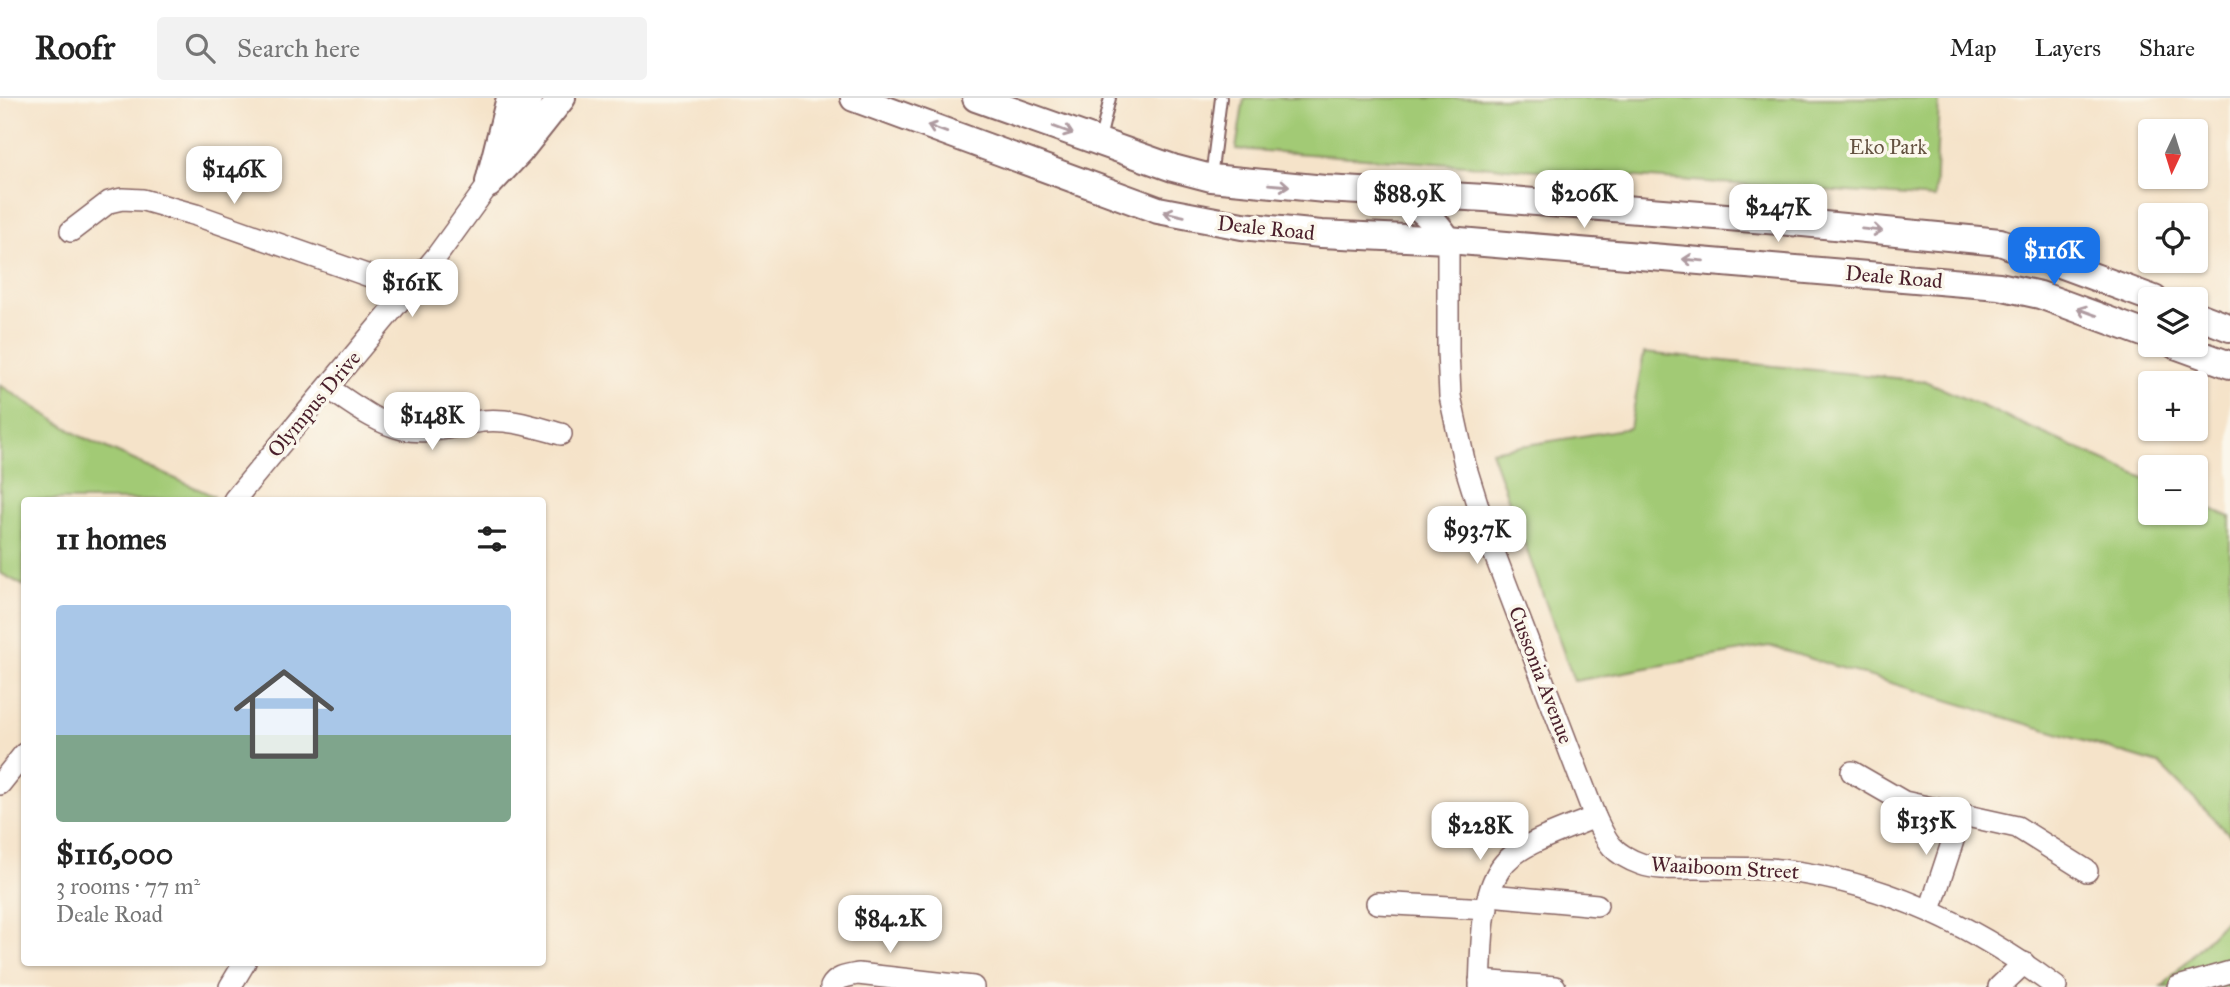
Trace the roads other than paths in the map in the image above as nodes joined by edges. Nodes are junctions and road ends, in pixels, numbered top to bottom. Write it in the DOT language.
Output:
graph roads {
  1 [pos="510,98"];
  2 [pos="532,98"];
  3 [pos="562,98"];
  4 [pos="854,98"];
  5 [pos="1110,98"];
  6 [pos="1221,98"];
  7 [pos="980,99"];
  8 [pos="972,142"];
  9 [pos="1099,143"];
  10 [pos="1211,178"];
  11 [pos="489,184"];
  12 [pos="1391,193"];
  13 [pos="1485,198"];
  14 [pos="1803,223"];
  15 [pos="71,231"];
  16 [pos="1448,240"];
  17 [pos="1800,269"];
  18 [pos="409,290"];
  19 [pos="2138,293"];
  20 [pos="2208,320"];
  21 [pos="2230,328"];
  22 [pos="2138,331"];
  23 [pos="2208,357"];
  24 [pos="2230,365"];
  25 [pos="328,388"];
  26 [pos="561,433"];
  27 [pos="237,497"];
  28 [pos="21,758"];
  29 [pos="1852,772"];
  30 [pos="0,784"];
  31 [pos="1961,816"];
  32 [pos="1595,817"];
  33 [pos="1620,855"];
  34 [pos="2087,871"];
  35 [pos="1488,902"];
  36 [pos="1377,903"];
  37 [pos="1597,905"];
  38 [pos="1930,910"];
  39 [pos="2024,963"];
  40 [pos="243,966"];
  41 [pos="2230,972"];
  42 [pos="1480,984"];
  43 [pos="230,987"];
  44 [pos="831,987"];
  45 [pos="973,987"];
  46 [pos="1555,987"];
  47 [pos="1999,987"];
  48 [pos="2056,987"];
  49 [pos="2178,987"];
  1 -- 11 [label="street"];
  2 -- 11 [label="street, Olympus Drive"];
  3 -- 11 [label="street"];
  8 -- 4 [label="street, Deale Road, one-way"];
  5 -- 9 [label="lane"];
  6 -- 10 [label="lane"];
  7 -- 8 [label="street"];
  7 -- 9 [label="street, Deale Road, one-way"];
  16 -- 8 [label="street, Deale Road, one-way"];
  9 -- 10 [label="street, Deale Road"];
  10 -- 12 [label="street, Deale Road, one-way"];
  11 -- 18 [label="street, Olympus Drive"];
  12 -- 13 [label="street, Deale Road"];
  12 -- 16 [label="street"];
  13 -- 14 [label="street, Deale Road"];
  13 -- 16 [label="street"];
  14 -- 17 [label="street"];
  14 -- 19 [label="street, Deale Road, one-way"];
  15 -- 18 [label="street"];
  17 -- 16 [label="street, Deale Road, one-way"];
  16 -- 32 [label="street, Cussonia Avenue"];
  22 -- 17 [label="street, Deale Road, one-way"];
  18 -- 25 [label="street, Olympus Drive"];
  20 -- 21 [label="street"];
  23 -- 24 [label="street"];
  25 -- 26 [label="street"];
  25 -- 27 [label="street, Olympus Drive"];
  28 -- 30 [label="street"];
  29 -- 31 [label="street"];
  31 -- 34 [label="street"];
  31 -- 38 [label="street"];
  32 -- 33 [label="street, Cussonia Avenue"];
  32 -- 35 [label="street"];
  33 -- 38 [label="street, Waaiboom Street"];
  35 -- 36 [label="street"];
  35 -- 37 [label="street"];
  35 -- 42 [label="street"];
  38 -- 39 [label="street, Waaiboom Street"];
  39 -- 47 [label="street"];
  39 -- 48 [label="street, Waaiboom Street"];
  40 -- 43 [label="street"];
  41 -- 49 [label="street"];
  42 -- 46 [label="street"];
  44 -- 45 [label="street"];
}
